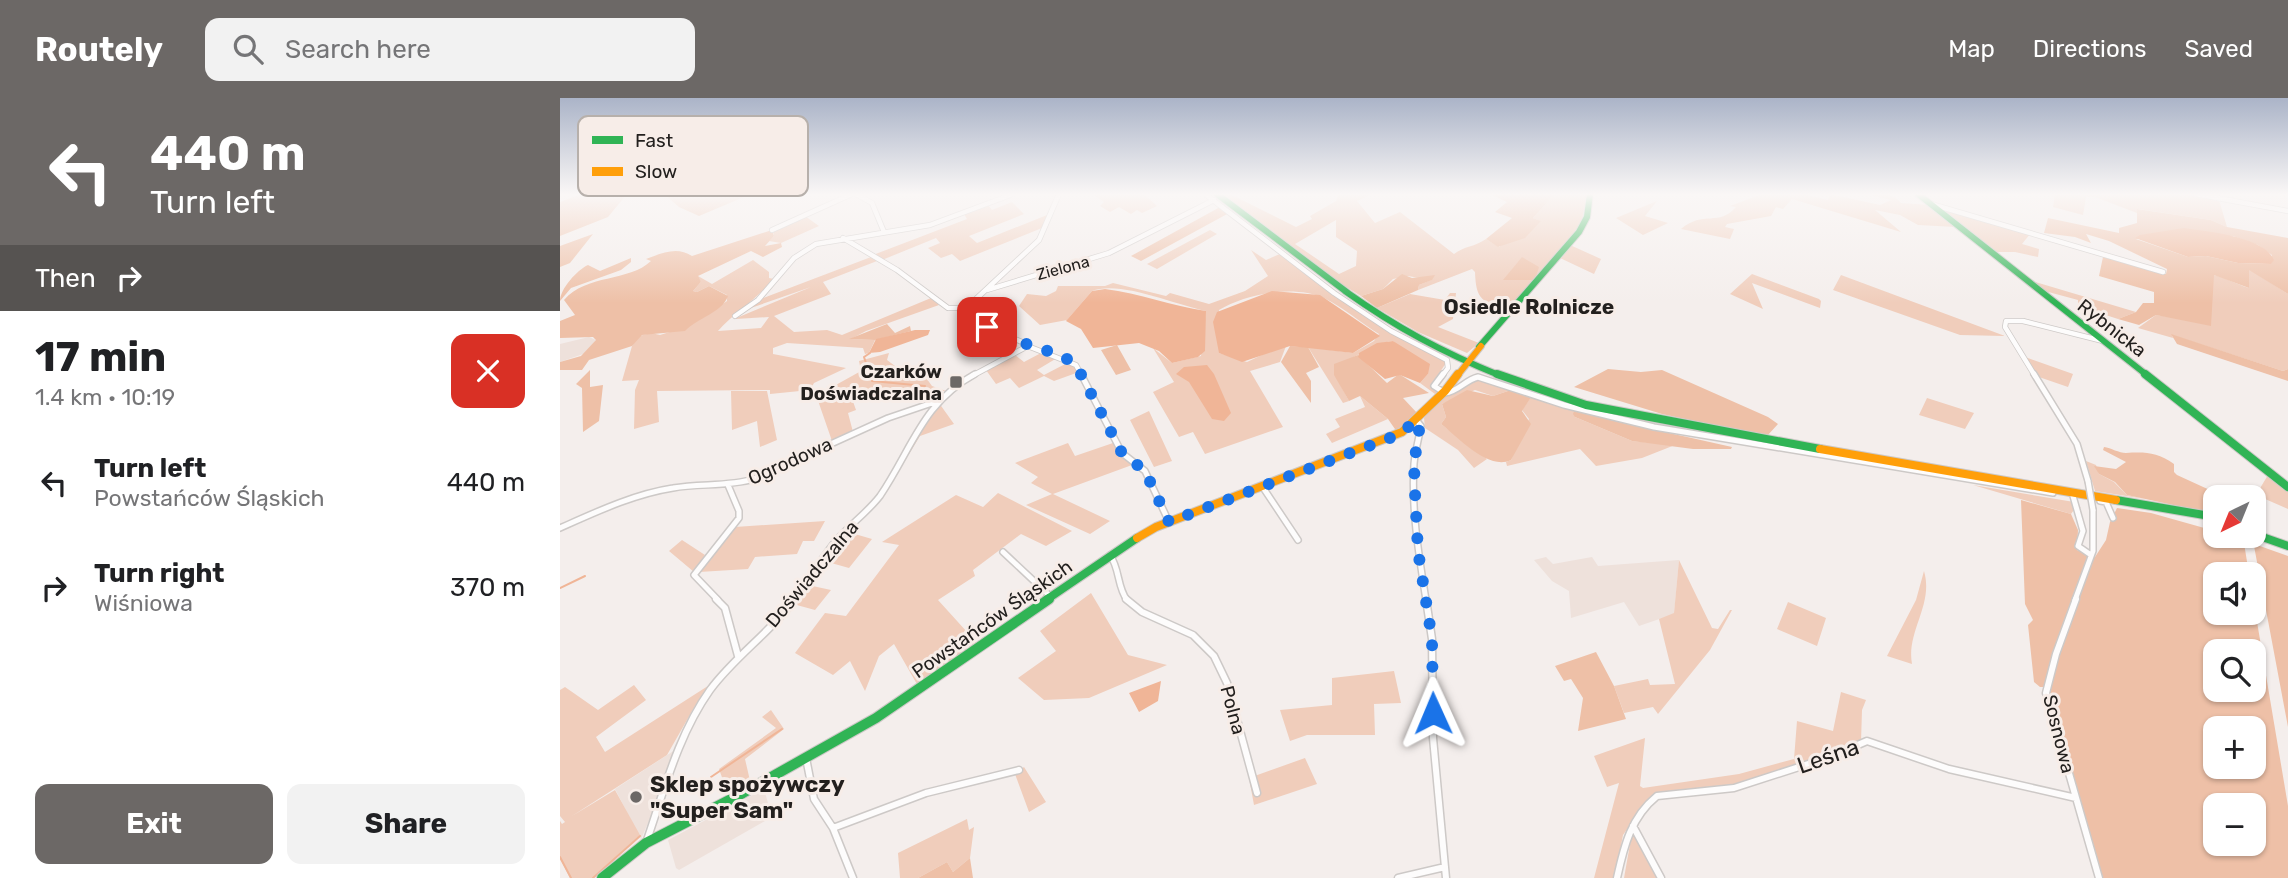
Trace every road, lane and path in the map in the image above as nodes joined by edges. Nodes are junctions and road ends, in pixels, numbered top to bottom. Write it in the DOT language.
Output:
graph roads {
  1 [pos="895,230"];
  2 [pos="1042,230"];
  3 [pos="1153,230"];
  4 [pos="1256,230"];
  5 [pos="1261,230"];
  6 [pos="1578,230"];
  7 [pos="1964,230"];
  8 [pos="2021,230"];
  9 [pos="884,232"];
  10 [pos="843,238"];
  11 [pos="2163,272"];
  12 [pos="984,290"];
  13 [pos="975,308"];
  14 [pos="735,316"];
  15 [pos="2104,341"];
  16 [pos="1025,345"];
  17 [pos="1469,361"];
  18 [pos="1442,392"];
  19 [pos="937,402"];
  20 [pos="1417,421"];
  21 [pos="728,485"];
  22 [pos="1262,486"];
  23 [pos="2288,487"];
  24 [pos="2073,496"];
  25 [pos="2203,516"];
  26 [pos="2113,518"];
  27 [pos="1169,522"];
  28 [pos="560,528"];
  29 [pos="2266,535"];
  30 [pos="2266,536"];
  31 [pos="1298,540"];
  32 [pos="2288,541"];
  33 [pos="2288,546"];
  34 [pos="1003,552"];
  35 [pos="1110,555"];
  36 [pos="2091,555"];
  37 [pos="1051,597"];
  38 [pos="738,656"];
  39 [pos="806,758"];
  40 [pos="1018,769"];
  41 [pos="1257,793"];
  42 [pos="2076,798"];
  43 [pos="1633,826"];
  44 [pos="833,828"];
  45 [pos="646,843"];
  46 [pos="1445,867"];
  47 [pos="602,878"];
  48 [pos="853,878"];
  49 [pos="1398,878"];
  50 [pos="1446,878"];
  51 [pos="1617,878"];
  52 [pos="1661,878"];
  53 [pos="2099,878"];
  1 -- 9 [label="street"];
  2 -- 12 [label="street"];
  3 -- 12 [label="street, Zielona"];
  4 -- 18 [label="street"];
  5 -- 17 [label="main road"];
  6 -- 17 [label="main road, Powstańców Śląskich"];
  7 -- 15 [label="main road, Rybnicka"];
  8 -- 11 [label="street"];
  9 -- 10 [label="street"];
  10 -- 13 [label="street"];
  10 -- 14 [label="street"];
  12 -- 13 [label="street"];
  13 -- 16 [label="street"];
  15 -- 23 [label="main road, Rybnicka"];
  15 -- 36 [label="street, Sosnowa, bridge"];
  16 -- 19 [label="street, Doświadczalna"];
  16 -- 27 [label="street"];
  17 -- 18 [label="main road, Powstańców Śląskich"];
  17 -- 25 [label="main road"];
  18 -- 20 [label="main road, Powstańców Śląskich"];
  18 -- 24 [label="street"];
  19 -- 21 [label="street, Ogrodowa"];
  19 -- 38 [label="street, Doświadczalna"];
  20 -- 22 [label="main road, Powstańców Śląskich"];
  20 -- 46 [label="street"];
  21 -- 28 [label="street, Ogrodowa"];
  21 -- 38 [label="street"];
  22 -- 27 [label="main road, Powstańców Śląskich"];
  22 -- 31 [label="street"];
  24 -- 26 [label="street"];
  24 -- 36 [label="street"];
  27 -- 35 [label="main road, Powstańców Śląskich"];
  29 -- 32 [label="main road"];
  30 -- 33 [label="main road"];
  34 -- 37 [label="street"];
  35 -- 37 [label="main road, Powstańców Śląskich"];
  35 -- 41 [label="street, Polna"];
  36 -- 42 [label="street, Sosnowa"];
  37 -- 39 [label="main road, Powstańców Śląskich"];
  38 -- 45 [label="street, Doświadczalna"];
  39 -- 44 [label="street"];
  39 -- 45 [label="main road, Powstańców Śląskich"];
  40 -- 44 [label="street"];
  42 -- 43 [label="street, Leśna"];
  42 -- 53 [label="street, Sosnowa"];
  43 -- 51 [label="street, Leśna"];
  43 -- 52 [label="street"];
  44 -- 48 [label="street"];
  45 -- 47 [label="main road, Powstańców Śląskich"];
  46 -- 49 [label="street"];
  46 -- 50 [label="street"];
}
